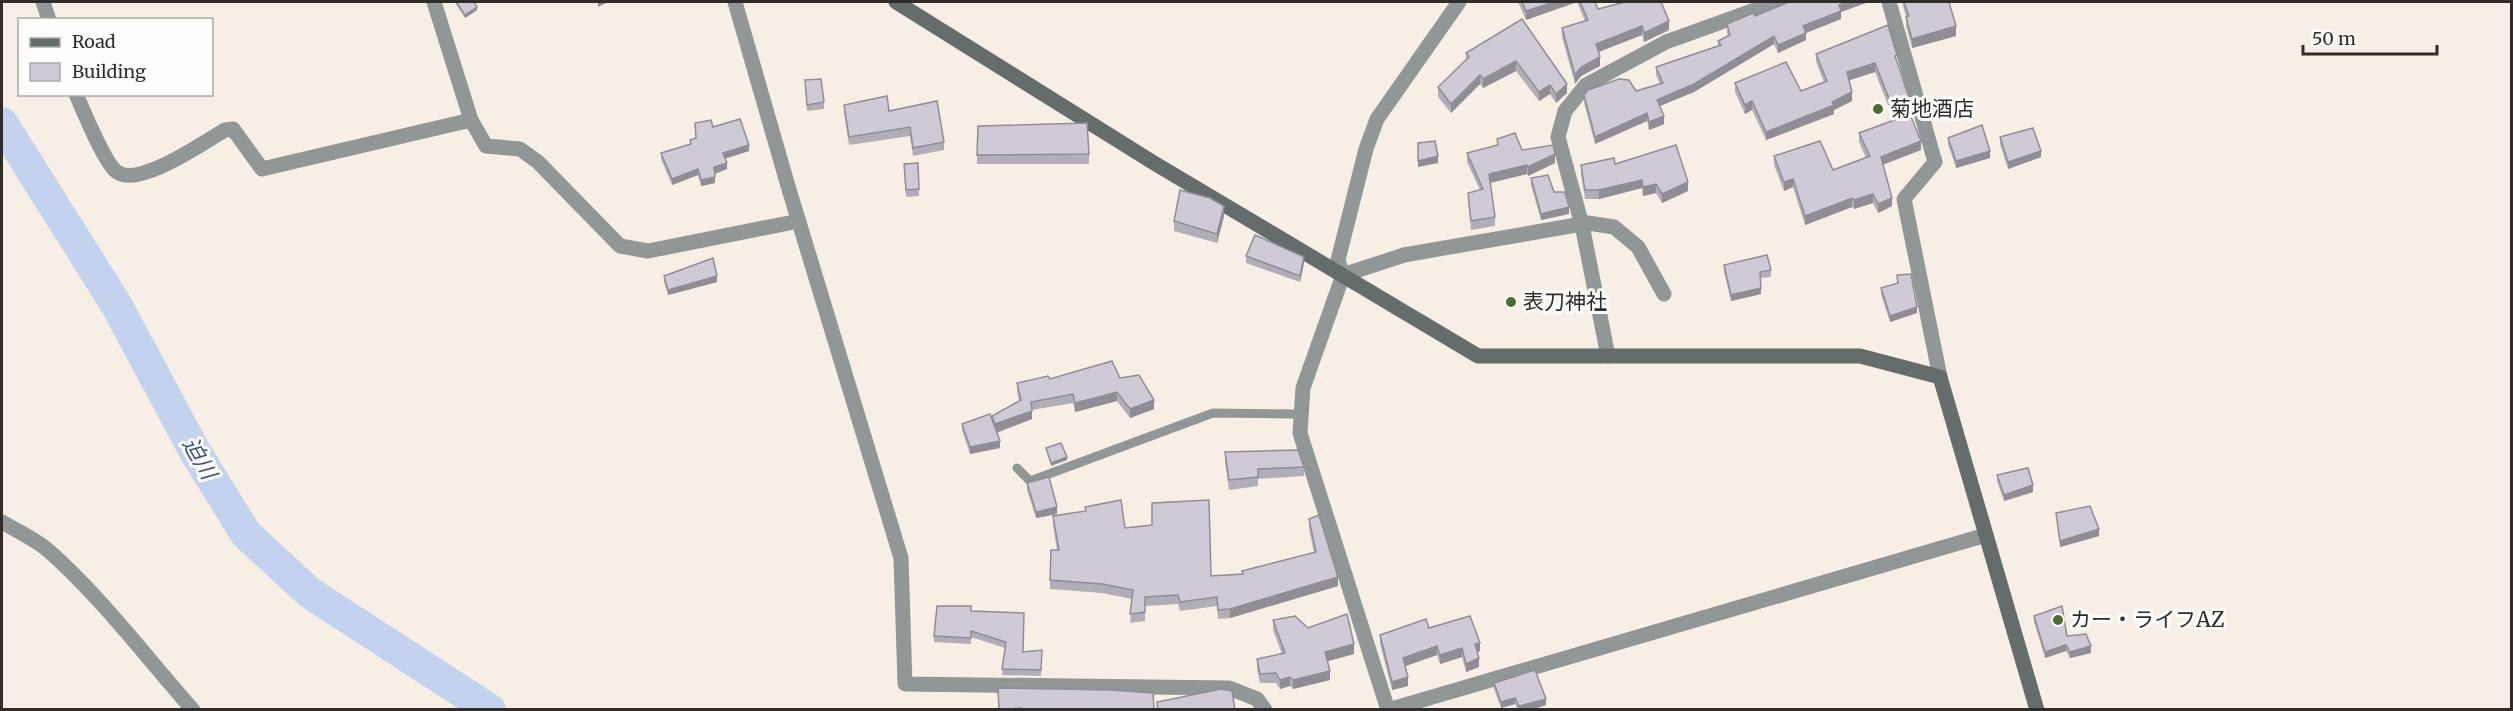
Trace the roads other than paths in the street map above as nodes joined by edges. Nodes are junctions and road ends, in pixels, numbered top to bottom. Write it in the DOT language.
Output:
graph roads {
  1 [pos="43,2"];
  2 [pos="434,2"];
  3 [pos="735,2"];
  4 [pos="896,2"];
  5 [pos="1459,2"];
  6 [pos="1777,2"];
  7 [pos="1889,2"];
  8 [pos="48,18"];
  9 [pos="77,96"];
  10 [pos="471,120"];
  11 [pos="800,221"];
  12 [pos="1582,225"];
  13 [pos="1343,275"];
  14 [pos="1664,294"];
  15 [pos="1608,356"];
  16 [pos="1940,377"];
  17 [pos="1301,414"];
  18 [pos="1017,468"];
  19 [pos="2,522"];
  20 [pos="1986,535"];
  21 [pos="193,710"];
  22 [pos="1264,710"];
  23 [pos="1388,710"];
  24 [pos="2037,710"];
  1 -- 8 [label="street"];
  2 -- 10 [label="street"];
  3 -- 11 [label="street"];
  4 -- 13 [label="street"];
  5 -- 13 [label="street"];
  6 -- 12 [label="street"];
  7 -- 16 [label="street"];
  9 -- 10 [label="street"];
  10 -- 11 [label="street"];
  11 -- 22 [label="street"];
  12 -- 13 [label="street"];
  12 -- 14 [label="street"];
  12 -- 15 [label="street"];
  13 -- 15 [label="street"];
  13 -- 17 [label="street"];
  15 -- 16 [label="street"];
  16 -- 20 [label="street"];
  17 -- 18 [label="lane"];
  17 -- 23 [label="street"];
  19 -- 21 [label="street"];
  20 -- 23 [label="street"];
  20 -- 24 [label="street"];
}
